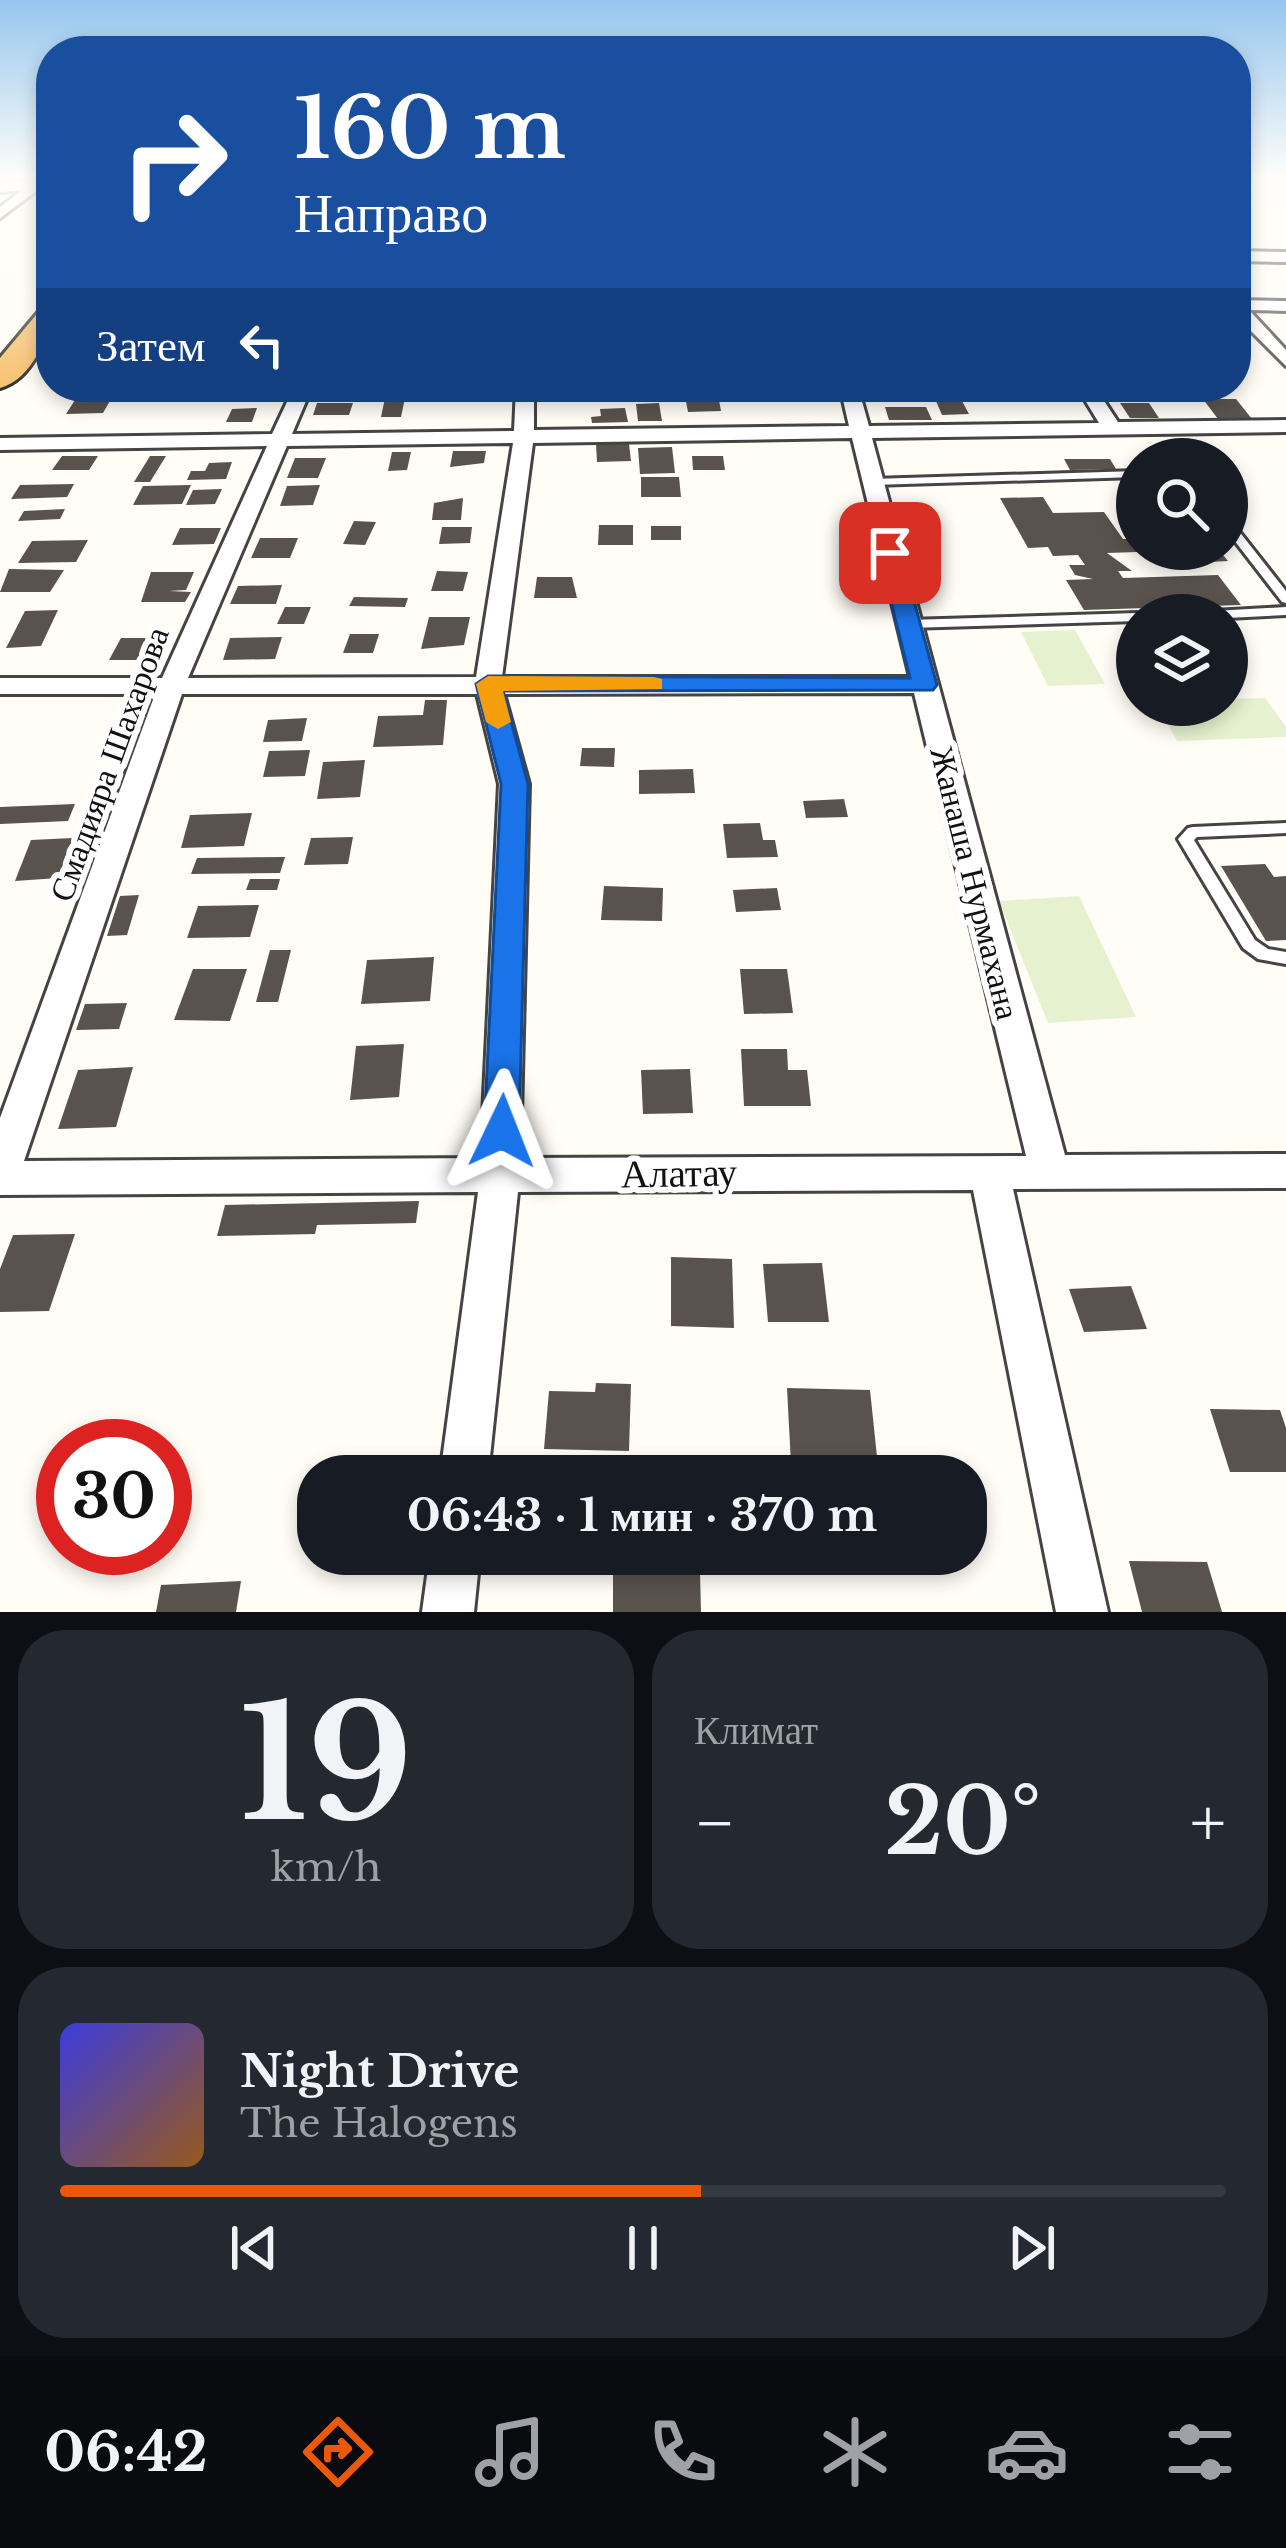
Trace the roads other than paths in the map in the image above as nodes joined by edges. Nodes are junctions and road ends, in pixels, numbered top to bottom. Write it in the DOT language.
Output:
graph roads {
  1 [pos="1251,256"];
  2 [pos="1286,256"];
  3 [pos="1251,306"];
  4 [pos="1286,306"];
  5 [pos="1251,322"];
  6 [pos="36,334"];
  7 [pos="1286,361"];
  8 [pos="0,378"];
  9 [pos="298,402"];
  10 [pos="525,402"];
  11 [pos="852,402"];
  12 [pos="1096,402"];
  13 [pos="1286,426"];
  14 [pos="1112,428"];
  15 [pos="860,436"];
  16 [pos="524,437"];
  17 [pos="284,441"];
  18 [pos="0,444"];
  19 [pos="1116,475"];
  20 [pos="872,482"];
  21 [pos="1248,550"];
  22 [pos="1286,599"];
  23 [pos="1286,610"];
  24 [pos="1248,613"];
  25 [pos="1116,618"];
  26 [pos="908,624"];
  27 [pos="173,682"];
  28 [pos="488,684"];
  29 [pos="924,685"];
  30 [pos="0,686"];
  31 [pos="1286,828"];
  32 [pos="1286,958"];
  33 [pos="989,1169"];
  34 [pos="1049,1169"];
  35 [pos="1286,1171"];
  36 [pos="500,1174"];
  37 [pos="0,1175"];
  38 [pos="467,1455"];
  39 [pos="452,1575"];
  40 [pos="448,1612"];
  41 [pos="1082,1612"];
  1 -- 2 [label="street"];
  3 -- 4 [label="street"];
  5 -- 7 [label="street"];
  6 -- 8 [label="highway"];
  9 -- 17 [label="street, Смадияра Шахарова"];
  10 -- 16 [label="street"];
  11 -- 15 [label="street, Жанаша Нурмахана"];
  12 -- 14 [label="street"];
  13 -- 14 [label="street"];
  14 -- 15 [label="street"];
  15 -- 16 [label="street"];
  15 -- 20 [label="street, Жанаша Нурмахана"];
  16 -- 17 [label="street"];
  16 -- 28 [label="street"];
  17 -- 18 [label="street"];
  17 -- 27 [label="street, Смадияра Шахарова"];
  19 -- 20 [label="lane"];
  20 -- 26 [label="street, Жанаша Нурмахана"];
  21 -- 22 [label="lane"];
  23 -- 24 [label="lane"];
  25 -- 26 [label="lane"];
  26 -- 29 [label="street, Жанаша Нурмахана"];
  27 -- 28 [label="street"];
  27 -- 30 [label="street"];
  27 -- 37 [label="street, Смадияра Шахарова"];
  28 -- 29 [label="street"];
  28 -- 36 [label="street"];
  29 -- 34 [label="street, Жанаша Нурмахана"];
  31 -- 32 [label="lane"];
  33 -- 34 [label="street, Алатау"];
  33 -- 36 [label="street, Алатау"];
  33 -- 41 [label="street"];
  34 -- 35 [label="street, Алатау"];
  36 -- 37 [label="street, Алатау"];
  36 -- 38 [label="street"];
  39 -- 40 [label="street"];
}
